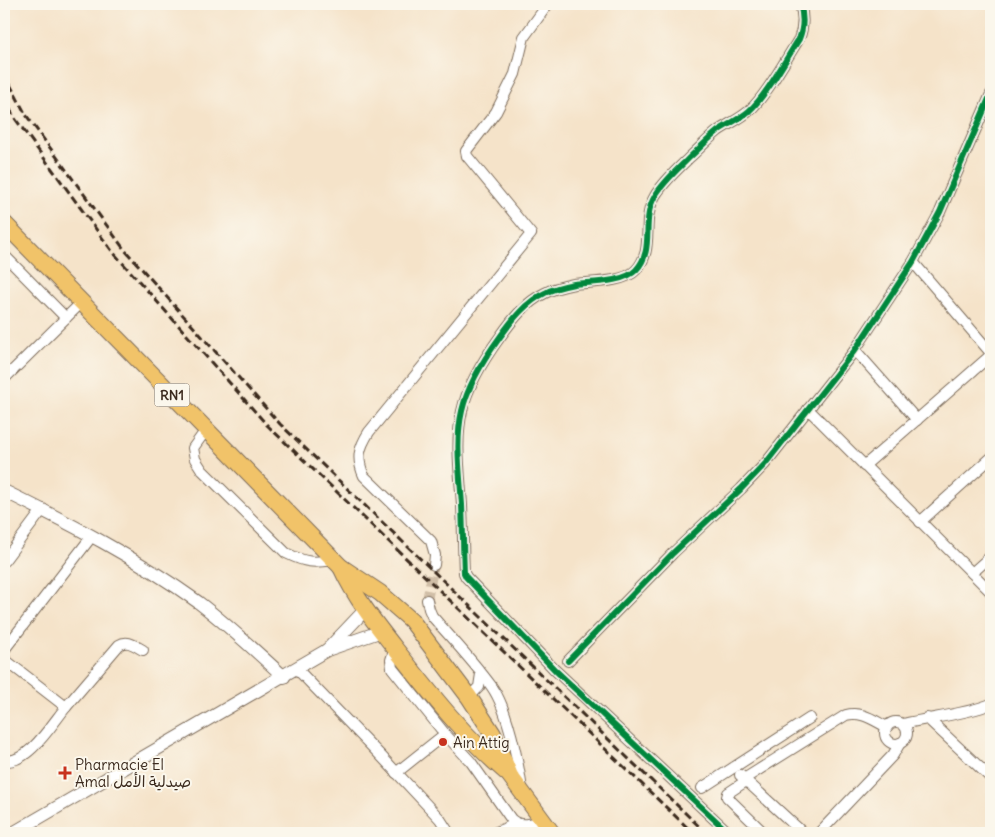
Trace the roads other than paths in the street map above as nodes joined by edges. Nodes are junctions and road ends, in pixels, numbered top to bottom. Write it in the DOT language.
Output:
graph roads {
  1 [pos="548,4"];
  2 [pos="800,4"];
  3 [pos="991,94"];
  4 [pos="4,223"];
  5 [pos="4,255"];
  6 [pos="913,262"];
  7 [pos="82,302"];
  8 [pos="66,318"];
  9 [pos="855,350"];
  10 [pos="991,354"];
  11 [pos="4,379"];
  12 [pos="808,409"];
  13 [pos="917,420"];
  14 [pos="206,430"];
  15 [pos="991,458"];
  16 [pos="864,466"];
  17 [pos="4,490"];
  18 [pos="42,509"];
  19 [pos="920,522"];
  20 [pos="92,536"];
  21 [pos="991,556"];
  22 [pos="4,561"];
  23 [pos="337,563"];
  24 [pos="434,565"];
  25 [pos="972,573"];
  26 [pos="991,592"];
  27 [pos="427,600"];
  28 [pos="366,610"];
  29 [pos="402,611"];
  30 [pos="380,629"];
  31 [pos="4,650"];
  32 [pos="143,650"];
  33 [pos="327,650"];
  34 [pos="4,660"];
  35 [pos="568,661"];
  36 [pos="297,669"];
  37 [pos="481,674"];
  38 [pos="284,676"];
  39 [pos="474,703"];
  40 [pos="991,704"];
  41 [pos="66,707"];
  42 [pos="810,718"];
  43 [pos="927,718"];
  44 [pos="903,724"];
  45 [pos="887,727"];
  46 [pos="450,729"];
  47 [pos="900,743"];
  48 [pos="4,761"];
  49 [pos="732,769"];
  50 [pos="396,773"];
  51 [pos="510,776"];
  52 [pos="991,777"];
  53 [pos="745,780"];
  54 [pos="702,788"];
  55 [pos="522,791"];
  56 [pos="516,824"];
  57 [pos="548,827"];
  58 [pos="13,833"];
  59 [pos="449,833"];
  60 [pos="494,833"];
  61 [pos="729,833"];
  62 [pos="764,833"];
  63 [pos="803,833"];
  64 [pos="819,833"];
  1 -- 24 [label="street"];
  2 -- 61 [label="street"];
  3 -- 6 [label="street"];
  4 -- 7 [label="main road, RN1"];
  5 -- 8 [label="street"];
  6 -- 9 [label="street"];
  6 -- 10 [label="street"];
  7 -- 8 [label="street"];
  7 -- 14 [label="main road, RN1"];
  8 -- 11 [label="street"];
  9 -- 12 [label="street"];
  9 -- 13 [label="street"];
  10 -- 13 [label="street"];
  12 -- 16 [label="street"];
  12 -- 35 [label="street"];
  13 -- 16 [label="street"];
  14 -- 23 [label="main road, RN1"];
  14 -- 23 [label="street"];
  15 -- 19 [label="street"];
  16 -- 19 [label="street"];
  17 -- 18 [label="street"];
  18 -- 20 [label="street"];
  18 -- 22 [label="street"];
  19 -- 25 [label="street"];
  20 -- 31 [label="street"];
  20 -- 38 [label="street"];
  21 -- 25 [label="street"];
  23 -- 28 [label="main road, RN1"];
  23 -- 29 [label="main road, RN1"];
  25 -- 26 [label="street"];
  27 -- 37 [label="street"];
  28 -- 30 [label="main road, RN1"];
  28 -- 33 [label="street"];
  29 -- 30 [label="main road"];
  29 -- 39 [label="main road, RN1"];
  30 -- 33 [label="street"];
  30 -- 46 [label="main road, RN1"];
  32 -- 41 [label="street"];
  33 -- 36 [label="street"];
  34 -- 41 [label="street"];
  36 -- 38 [label="street"];
  36 -- 50 [label="street"];
  37 -- 39 [label="street"];
  37 -- 55 [label="street"];
  38 -- 58 [label="street"];
  39 -- 46 [label="main road"];
  39 -- 51 [label="main road, RN1"];
  40 -- 43 [label="street"];
  41 -- 48 [label="street"];
  42 -- 49 [label="street"];
  43 -- 44 [label="street"];
  43 -- 52 [label="street"];
  44 -- 45 [label="street"];
  44 -- 47 [label="street"];
  45 -- 47 [label="street"];
  45 -- 53 [label="street"];
  46 -- 50 [label="street"];
  46 -- 51 [label="main road, RN1"];
  46 -- 56 [label="street"];
  47 -- 64 [label="street"];
  49 -- 53 [label="street"];
  49 -- 54 [label="street"];
  50 -- 59 [label="street"];
  51 -- 55 [label="main road, RN1"];
  53 -- 62 [label="street"];
  53 -- 63 [label="street"];
  55 -- 57 [label="main road, RN1"];
  56 -- 57 [label="street"];
  56 -- 60 [label="street"];
}
